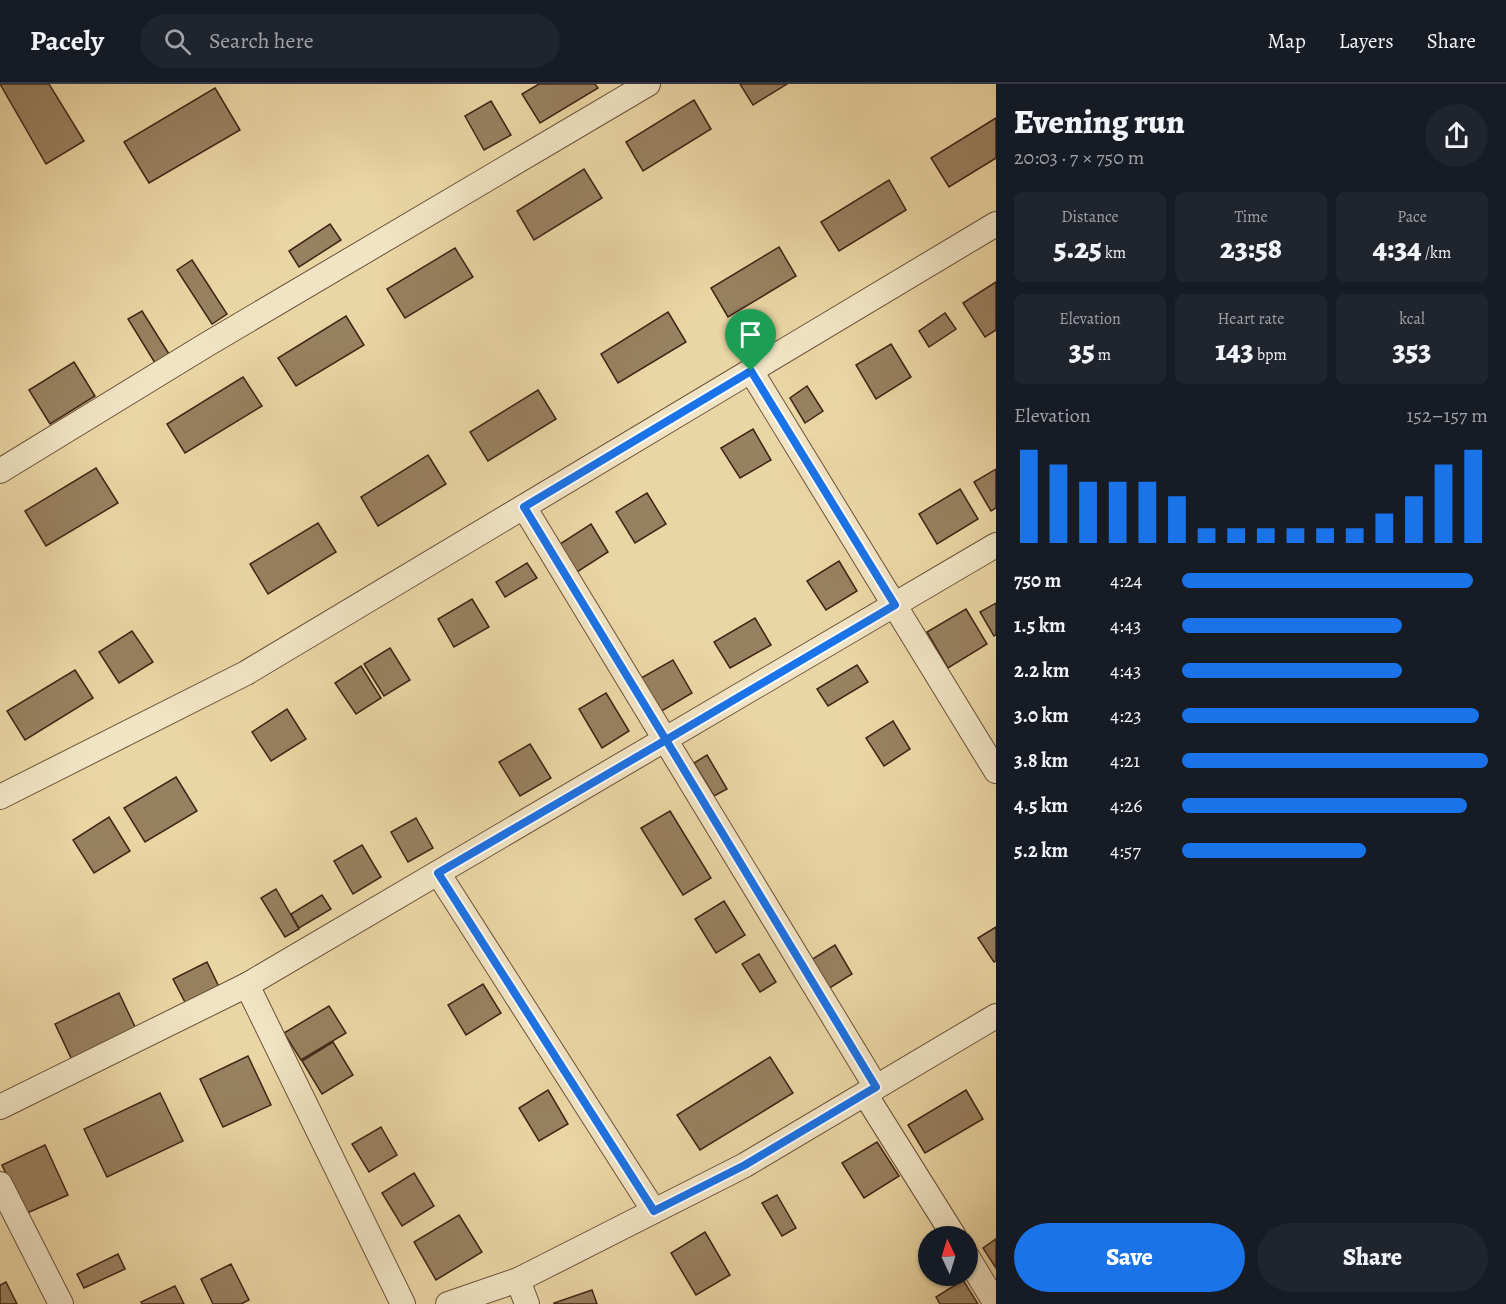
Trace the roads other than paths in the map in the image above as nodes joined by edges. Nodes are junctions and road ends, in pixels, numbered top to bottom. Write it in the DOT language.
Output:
graph roads {
  1 [pos="648,84"];
  2 [pos="996,224"];
  3 [pos="751,371"];
  4 [pos="0,471"];
  5 [pos="524,507"];
  6 [pos="996,545"];
  7 [pos="895,605"];
  8 [pos="666,740"];
  9 [pos="996,771"];
  10 [pos="0,797"];
  11 [pos="438,873"];
  12 [pos="246,985"];
  13 [pos="996,1016"];
  14 [pos="871,1090"];
  15 [pos="0,1107"];
  16 [pos="0,1184"];
  17 [pos="654,1211"];
  18 [pos="948,1226"];
  19 [pos="978,1274"];
  20 [pos="518,1280"];
  21 [pos="61,1304"];
  22 [pos="404,1304"];
  23 [pos="448,1304"];
  24 [pos="527,1304"];
  25 [pos="996,1304"];
  1 -- 4 [label="street"];
  2 -- 3 [label="street"];
  3 -- 5 [label="street"];
  3 -- 7 [label="street"];
  5 -- 8 [label="street"];
  5 -- 10 [label="street"];
  6 -- 7 [label="street"];
  7 -- 8 [label="street"];
  7 -- 9 [label="street"];
  8 -- 11 [label="street"];
  8 -- 14 [label="street"];
  11 -- 12 [label="street"];
  11 -- 17 [label="street"];
  12 -- 15 [label="street"];
  12 -- 22 [label="street"];
  13 -- 14 [label="street"];
  14 -- 17 [label="street"];
  14 -- 18 [label="street"];
  16 -- 21 [label="street"];
  17 -- 20 [label="street"];
  19 -- 25 [label="street"];
  20 -- 23 [label="street"];
  20 -- 24 [label="street"];
}
